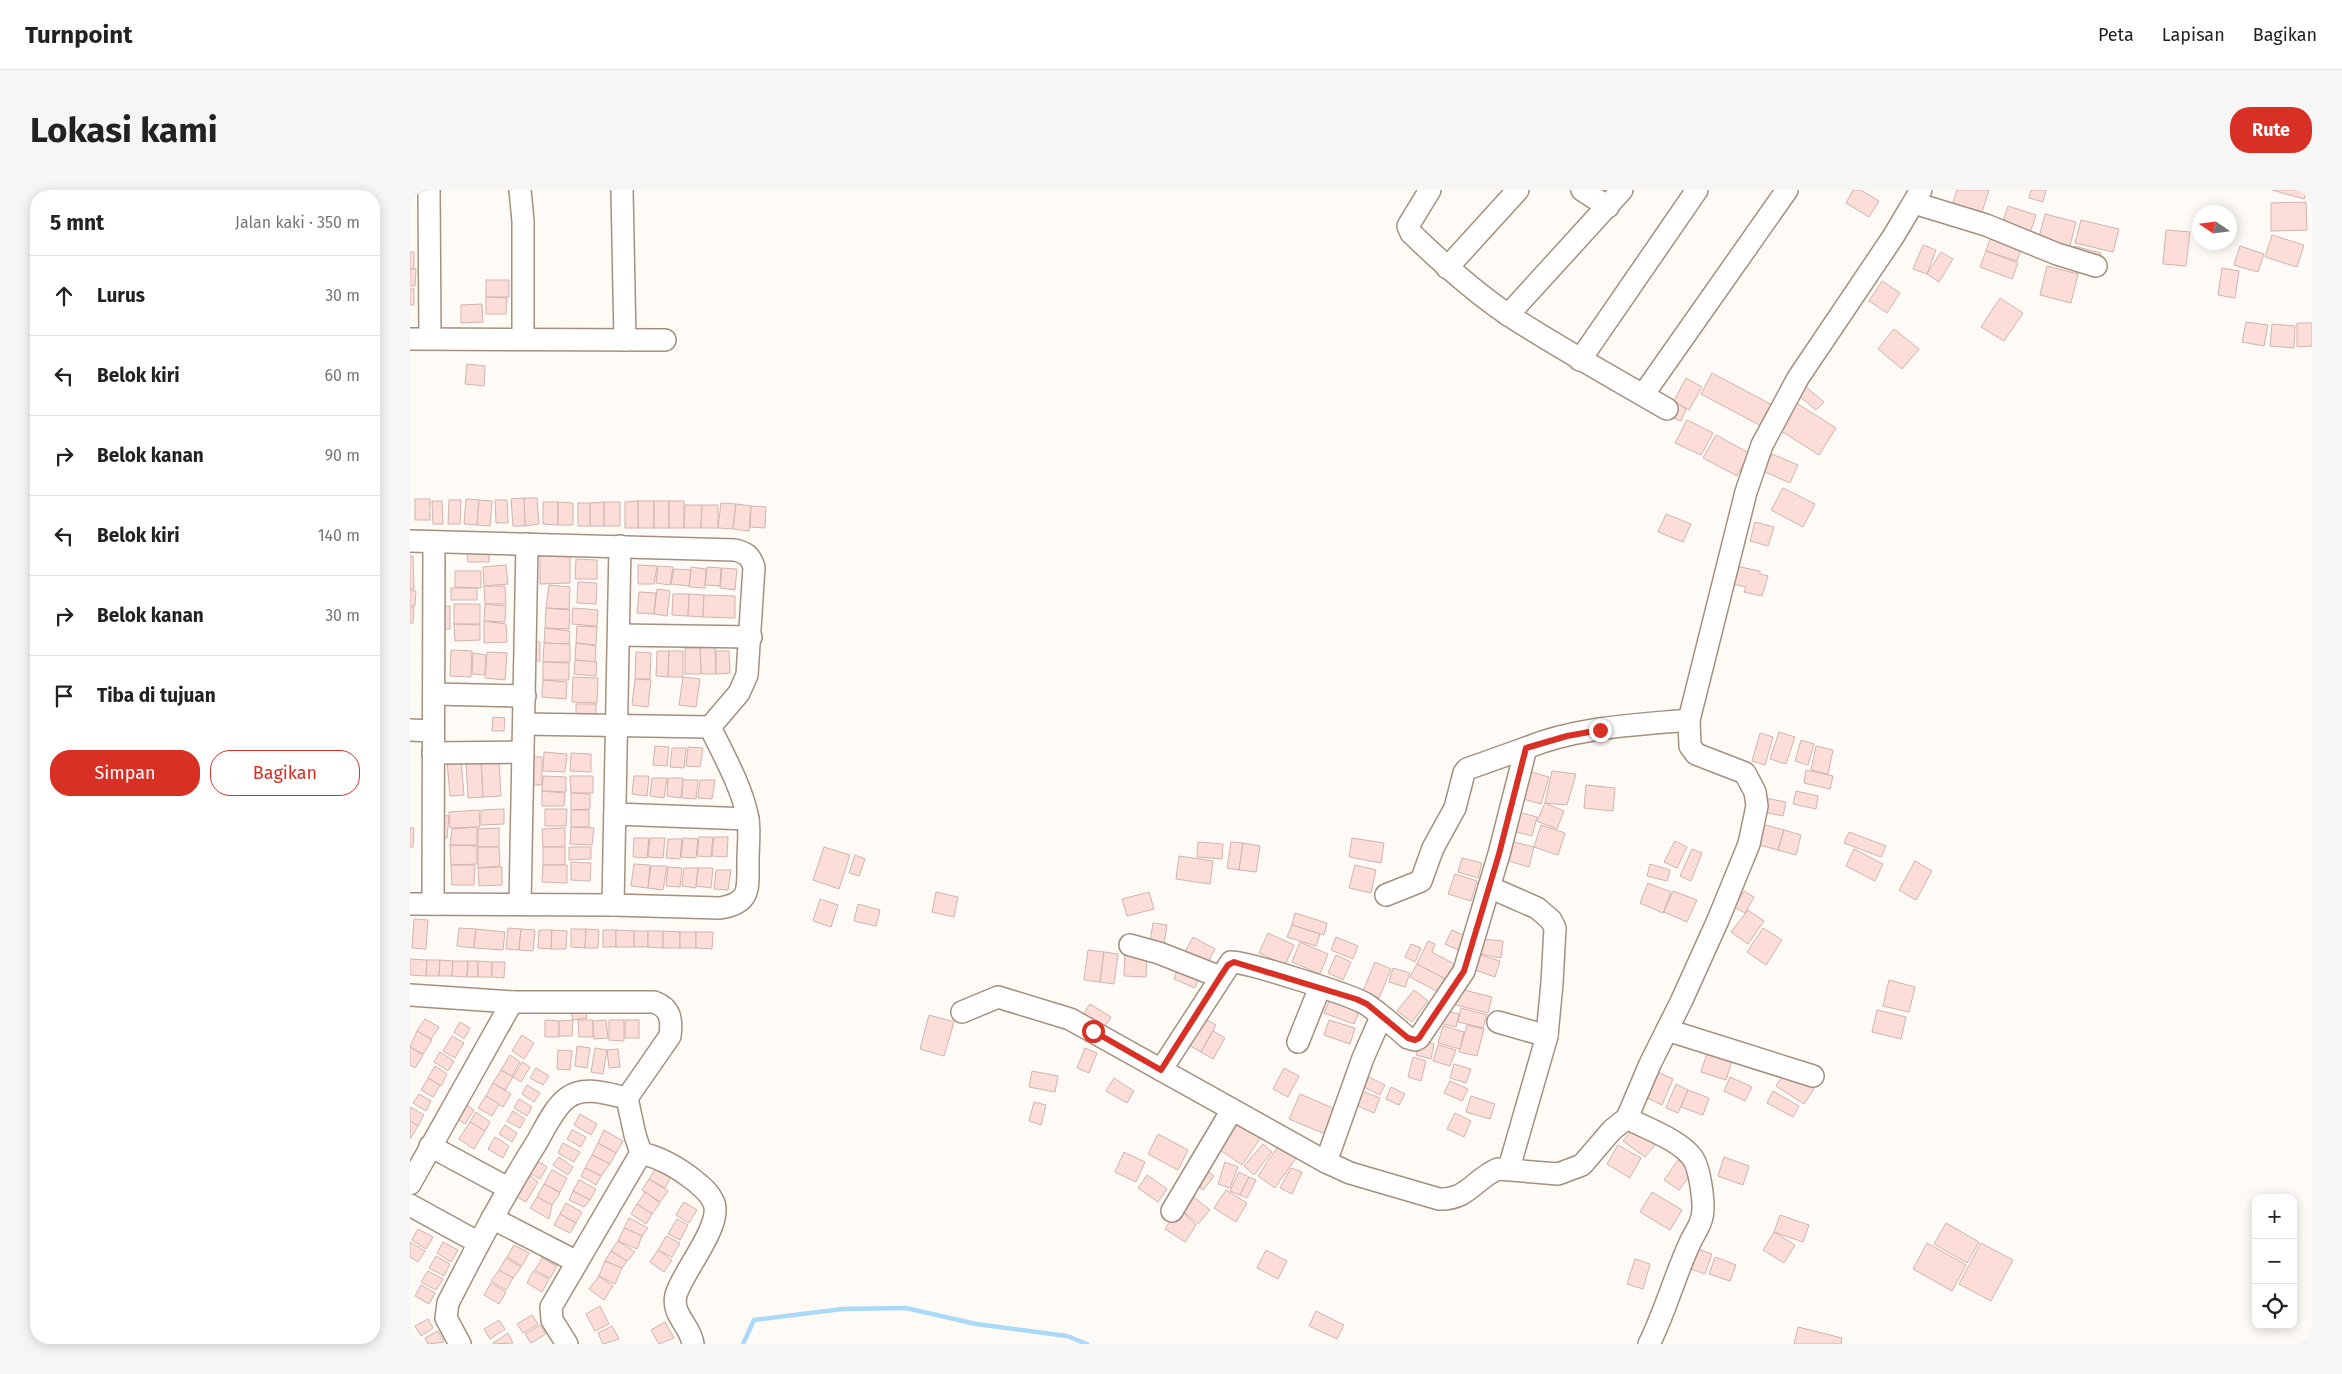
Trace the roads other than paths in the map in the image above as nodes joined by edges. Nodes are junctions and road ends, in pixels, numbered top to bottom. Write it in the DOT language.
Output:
graph roads {
  1 [pos="429,190"];
  2 [pos="520,190"];
  3 [pos="622,190"];
  4 [pos="1430,190"];
  5 [pos="1518,190"];
  6 [pos="1622,190"];
  7 [pos="1697,190"];
  8 [pos="1786,190"];
  9 [pos="1586,191"];
  10 [pos="1917,196"];
  11 [pos="1608,207"];
  12 [pos="2096,266"];
  13 [pos="1447,268"];
  14 [pos="1508,315"];
  15 [pos="420,338"];
  16 [pos="523,339"];
  17 [pos="625,340"];
  18 [pos="665,340"];
  19 [pos="1580,360"];
  20 [pos="1642,394"];
  21 [pos="1666,409"];
  22 [pos="410,541"];
  23 [pos="434,542"];
  24 [pos="527,544"];
  25 [pos="620,546"];
  26 [pos="618,635"];
  27 [pos="751,637"];
  28 [pos="434,694"];
  29 [pos="525,696"];
  30 [pos="1689,720"];
  31 [pos="524,724"];
  32 [pos="617,725"];
  33 [pos="710,727"];
  34 [pos="410,730"];
  35 [pos="433,731"];
  36 [pos="1526,748"];
  37 [pos="523,752"];
  38 [pos="434,753"];
  39 [pos="615,814"];
  40 [pos="748,819"];
  41 [pos="1489,887"];
  42 [pos="1386,895"];
  43 [pos="410,904"];
  44 [pos="433,904"];
  45 [pos="520,904"];
  46 [pos="613,904"];
  47 [pos="1130,945"];
  48 [pos="1220,977"];
  49 [pos="1320,986"];
  50 [pos="410,995"];
  51 [pos="512,1002"];
  52 [pos="962,1012"];
  53 [pos="1381,1016"];
  54 [pos="1498,1022"];
  55 [pos="1667,1030"];
  56 [pos="1547,1036"];
  57 [pos="1298,1042"];
  58 [pos="1161,1070"];
  59 [pos="1813,1076"];
  60 [pos="627,1098"];
  61 [pos="1232,1110"];
  62 [pos="1627,1118"];
  63 [pos="430,1146"];
  64 [pos="641,1153"];
  65 [pos="1326,1162"];
  66 [pos="1510,1168"];
  67 [pos="412,1173"];
  68 [pos="508,1188"];
  69 [pos="410,1205"];
  70 [pos="1172,1211"];
  71 [pos="492,1218"];
  72 [pos="478,1243"];
  73 [pos="577,1262"];
  74 [pos="460,1344"];
  75 [pos="567,1344"];
  76 [pos="693,1344"];
  77 [pos="1648,1344"];
  1 -- 15 [label="street"];
  2 -- 16 [label="street"];
  3 -- 17 [label="street"];
  4 -- 13 [label="street"];
  5 -- 13 [label="street"];
  6 -- 11 [label="street"];
  7 -- 19 [label="street"];
  8 -- 20 [label="street"];
  9 -- 11 [label="street"];
  10 -- 12 [label="street"];
  10 -- 30 [label="street"];
  11 -- 14 [label="street"];
  13 -- 14 [label="street"];
  14 -- 19 [label="street"];
  15 -- 16 [label="street"];
  16 -- 17 [label="street"];
  17 -- 18 [label="street"];
  19 -- 20 [label="street"];
  20 -- 21 [label="street"];
  22 -- 23 [label="street"];
  23 -- 24 [label="street"];
  23 -- 28 [label="street"];
  24 -- 25 [label="street"];
  24 -- 29 [label="street"];
  25 -- 26 [label="street"];
  25 -- 27 [label="street"];
  26 -- 27 [label="street"];
  26 -- 32 [label="street"];
  27 -- 33 [label="street"];
  28 -- 29 [label="street"];
  28 -- 35 [label="street"];
  29 -- 31 [label="street"];
  30 -- 36 [label="street"];
  30 -- 55 [label="street"];
  31 -- 32 [label="street"];
  31 -- 37 [label="street"];
  32 -- 33 [label="street"];
  32 -- 39 [label="street"];
  33 -- 40 [label="street"];
  34 -- 35 [label="street"];
  35 -- 38 [label="street"];
  36 -- 41 [label="street"];
  36 -- 42 [label="street"];
  37 -- 38 [label="street"];
  37 -- 45 [label="street"];
  38 -- 44 [label="street"];
  39 -- 40 [label="street"];
  39 -- 46 [label="street"];
  40 -- 46 [label="street"];
  41 -- 53 [label="street"];
  41 -- 56 [label="street"];
  43 -- 44 [label="street"];
  44 -- 45 [label="street"];
  45 -- 46 [label="street"];
  47 -- 48 [label="street"];
  48 -- 49 [label="street"];
  48 -- 58 [label="street"];
  49 -- 53 [label="street"];
  49 -- 57 [label="street"];
  50 -- 51 [label="street"];
  51 -- 60 [label="street"];
  51 -- 63 [label="street"];
  52 -- 58 [label="street"];
  53 -- 65 [label="street"];
  54 -- 56 [label="street"];
  55 -- 59 [label="street"];
  55 -- 62 [label="street"];
  56 -- 66 [label="street"];
  58 -- 61 [label="street"];
  60 -- 64 [label="street"];
  60 -- 68 [label="street"];
  61 -- 65 [label="street"];
  61 -- 70 [label="street"];
  62 -- 66 [label="street"];
  62 -- 77 [label="street"];
  63 -- 67 [label="street"];
  63 -- 68 [label="street"];
  64 -- 73 [label="street"];
  64 -- 76 [label="street"];
  65 -- 66 [label="street"];
  68 -- 71 [label="street"];
  69 -- 72 [label="street"];
  71 -- 72 [label="street"];
  71 -- 73 [label="street"];
  72 -- 74 [label="street"];
  73 -- 75 [label="street"];
}
